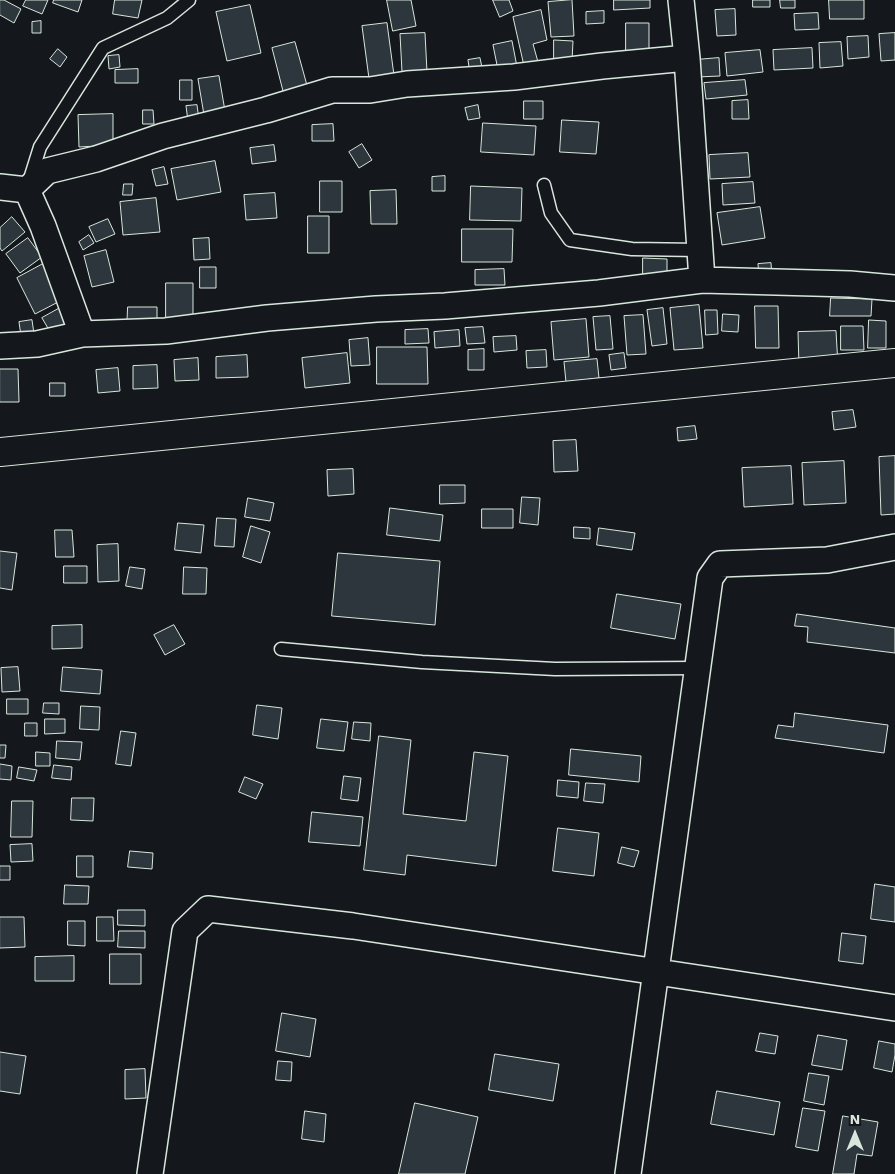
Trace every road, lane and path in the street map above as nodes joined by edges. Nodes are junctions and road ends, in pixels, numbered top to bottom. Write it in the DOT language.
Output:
graph roads {
  1 [pos="189,0"];
  2 [pos="681,0"];
  3 [pos="687,58"];
  4 [pos="544,185"];
  5 [pos="0,187"];
  6 [pos="27,190"];
  7 [pos="700,250"];
  8 [pos="702,280"];
  9 [pos="895,288"];
  10 [pos="82,334"];
  11 [pos="0,346"];
  12 [pos="895,363"];
  13 [pos="0,452"];
  14 [pos="895,547"];
  15 [pos="281,649"];
  16 [pos="698,668"];
  17 [pos="656,973"];
  18 [pos="895,1008"];
  19 [pos="150,1174"];
  20 [pos="628,1174"];
  1 -- 6 [label="lane"];
  2 -- 3 [label="street"];
  3 -- 6 [label="street"];
  3 -- 7 [label="street"];
  4 -- 7 [label="lane"];
  5 -- 6 [label="street"];
  6 -- 10 [label="street"];
  7 -- 8 [label="street"];
  8 -- 9 [label="street"];
  8 -- 10 [label="street"];
  10 -- 11 [label="street"];
  12 -- 13 [label="main road"];
  14 -- 16 [label="street"];
  15 -- 16 [label="lane"];
  16 -- 17 [label="street"];
  17 -- 18 [label="street"];
  17 -- 19 [label="street"];
  17 -- 20 [label="street"];
}
